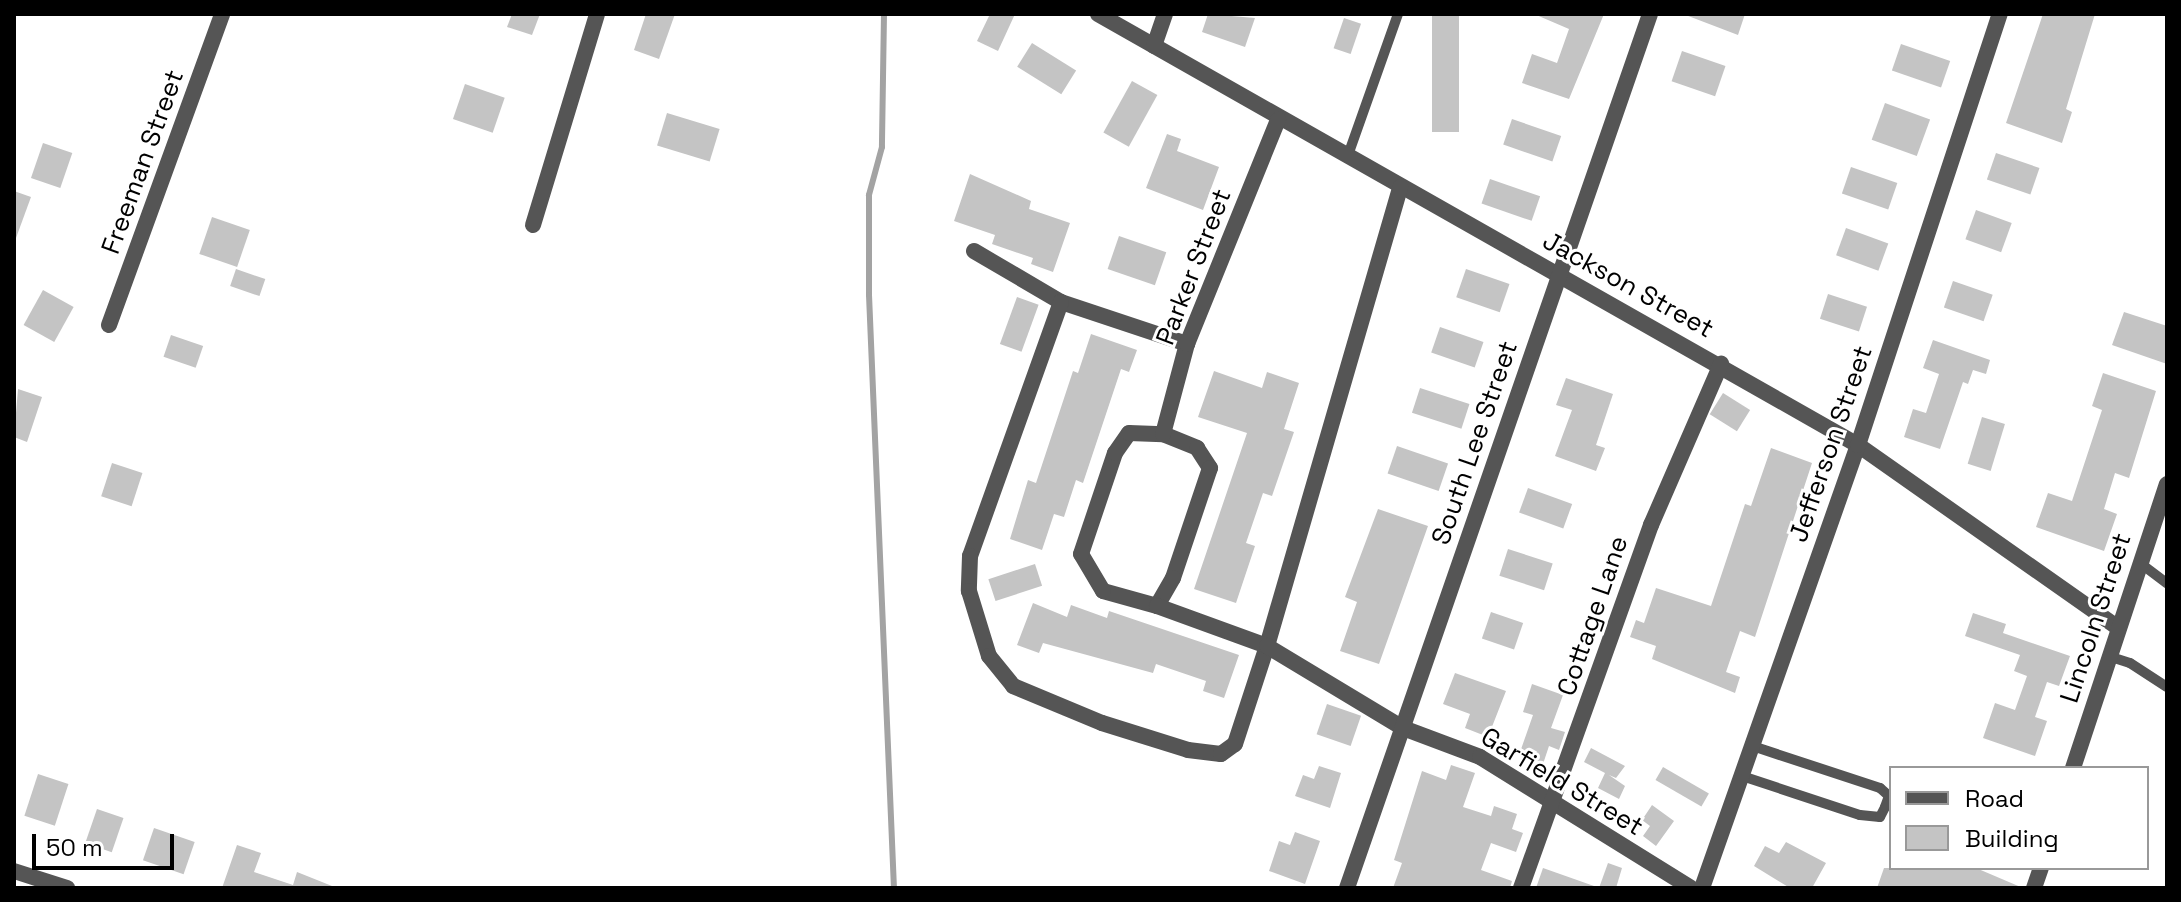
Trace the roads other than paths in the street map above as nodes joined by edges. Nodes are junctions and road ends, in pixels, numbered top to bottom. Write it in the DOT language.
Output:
graph roads {
  1 [pos="222,14"];
  2 [pos="597,14"];
  3 [pos="1098,14"];
  4 [pos="1165,14"];
  5 [pos="1398,14"];
  6 [pos="1650,14"];
  7 [pos="2000,14"];
  8 [pos="1154,46"];
  9 [pos="1278,120"];
  10 [pos="1347,158"];
  11 [pos="1400,187"];
  12 [pos="533,225"];
  13 [pos="974,251"];
  14 [pos="1559,273"];
  15 [pos="1061,302"];
  16 [pos="109,325"];
  17 [pos="1187,344"];
  18 [pos="1721,364"];
  19 [pos="1163,434"];
  20 [pos="1858,445"];
  21 [pos="2166,491"];
  22 [pos="2140,563"];
  23 [pos="2167,583"];
  24 [pos="1157,606"];
  25 [pos="2117,627"];
  26 [pos="1267,646"];
  27 [pos="2108,656"];
  28 [pos="2167,687"];
  29 [pos="1403,728"];
  30 [pos="1752,746"];
  31 [pos="2074,766"];
  32 [pos="1742,776"];
  33 [pos="1552,801"];
  34 [pos="14,871"];
  35 [pos="67,888"];
  36 [pos="1347,888"];
  37 [pos="1521,888"];
  38 [pos="1691,888"];
  39 [pos="1702,888"];
  1 -- 16 [label="street, Freeman Street"];
  2 -- 12 [label="street"];
  3 -- 8 [label="street, Jackson Street"];
  4 -- 8 [label="street"];
  5 -- 10 [label="lane"];
  6 -- 14 [label="street, South Lee Street"];
  7 -- 20 [label="street, Jefferson Street"];
  8 -- 9 [label="street, Jackson Street"];
  9 -- 10 [label="street, Jackson Street"];
  9 -- 17 [label="street, Parker Street"];
  10 -- 11 [label="street, Jackson Street"];
  11 -- 14 [label="street, Jackson Street"];
  11 -- 26 [label="street"];
  13 -- 15 [label="street"];
  14 -- 18 [label="street, Jackson Street"];
  14 -- 29 [label="street, South Lee Street"];
  15 -- 17 [label="street"];
  15 -- 26 [label="street"];
  17 -- 19 [label="street, Parker Street"];
  18 -- 20 [label="street, Jackson Street"];
  18 -- 33 [label="street, Cottage Lane"];
  19 -- 24 [label="street"];
  19 -- 24 [label="street"];
  20 -- 25 [label="street, Jackson Street"];
  20 -- 30 [label="street, Jefferson Street"];
  21 -- 22 [label="street, Lincoln Street"];
  22 -- 23 [label="lane"];
  22 -- 25 [label="street, Lincoln Street"];
  24 -- 26 [label="street, Garfield Street"];
  25 -- 27 [label="street, Lincoln Street"];
  26 -- 29 [label="street, Garfield Street"];
  27 -- 28 [label="lane"];
  27 -- 31 [label="street, Lincoln Street"];
  29 -- 33 [label="street, Garfield Street"];
  29 -- 36 [label="street, South Lee Street"];
  30 -- 32 [label="street, Jefferson Street"];
  30 -- 32 [label="lane"];
  32 -- 39 [label="street, Jefferson Street"];
  33 -- 37 [label="street, Cottage Lane"];
  33 -- 38 [label="street, Garfield Street"];
  34 -- 35 [label="street"];
}
